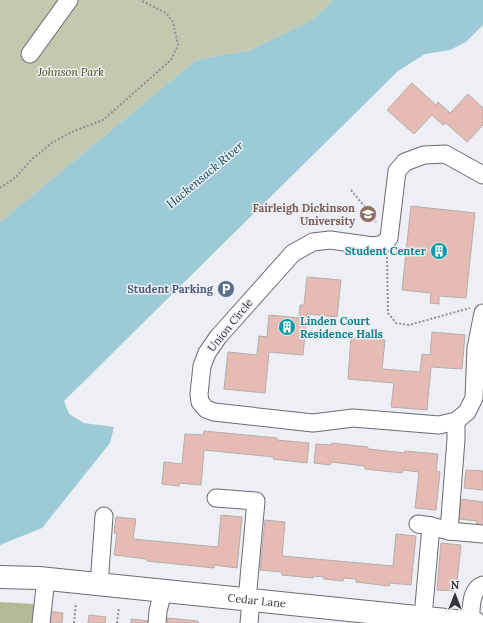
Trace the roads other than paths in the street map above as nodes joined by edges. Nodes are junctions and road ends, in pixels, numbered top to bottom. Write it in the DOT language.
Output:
graph roads {
  1 [pos="69,0"];
  2 [pos="30,54"];
  3 [pos="483,175"];
  4 [pos="477,310"];
  5 [pos="462,416"];
  6 [pos="216,498"];
  7 [pos="104,516"];
  8 [pos="449,531"];
  9 [pos="483,534"];
  10 [pos="0,567"];
  11 [pos="0,577"];
  12 [pos="42,578"];
  13 [pos="483,584"];
  14 [pos="99,585"];
  15 [pos="163,592"];
  16 [pos="249,600"];
  17 [pos="339,616"];
  18 [pos="432,620"];
  19 [pos="41,623"];
  20 [pos="157,623"];
  21 [pos="249,623"];
  22 [pos="473,623"];
  1 -- 2 [label="street"];
  3 -- 5 [label="street, Union Circle"];
  4 -- 5 [label="street"];
  5 -- 8 [label="street"];
  6 -- 16 [label="street"];
  7 -- 14 [label="street"];
  8 -- 9 [label="street"];
  8 -- 18 [label="street"];
  10 -- 12 [label="main road, Cedar Lane"];
  11 -- 12 [label="main road, Cedar Lane"];
  12 -- 14 [label="main road, Cedar Lane"];
  12 -- 19 [label="street"];
  13 -- 22 [label="street"];
  14 -- 15 [label="main road, Cedar Lane"];
  15 -- 16 [label="main road, Cedar Lane"];
  15 -- 20 [label="street"];
  16 -- 17 [label="main road, Cedar Lane"];
  16 -- 21 [label="street"];
  17 -- 18 [label="main road, Cedar Lane"];
  18 -- 22 [label="main road, Cedar Lane"];
}
